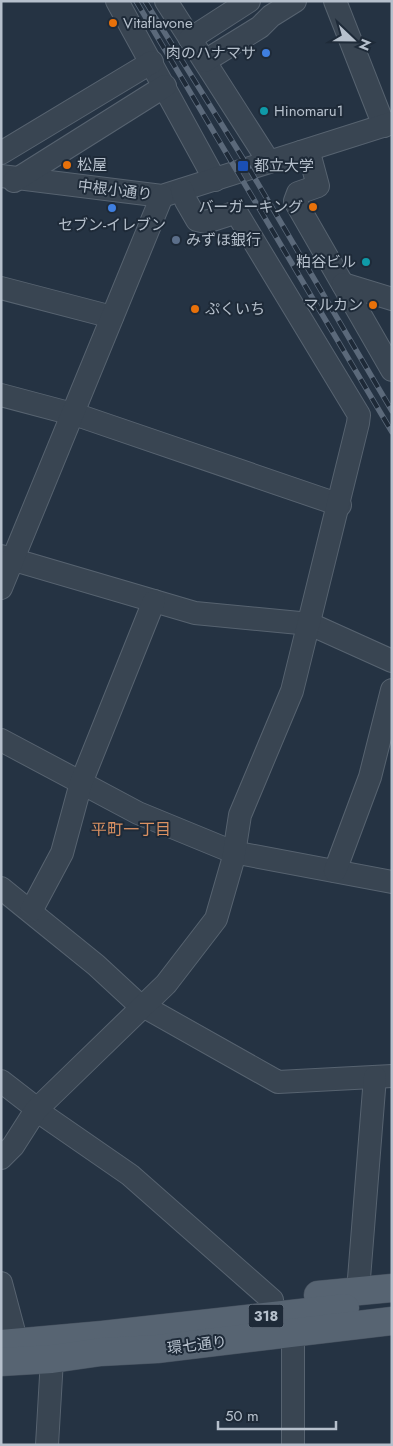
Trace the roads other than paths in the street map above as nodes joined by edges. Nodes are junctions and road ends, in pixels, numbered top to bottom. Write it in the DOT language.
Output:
graph roads {
  1 [pos="117,1"];
  2 [pos="166,1"];
  3 [pos="249,1"];
  4 [pos="295,1"];
  5 [pos="335,1"];
  6 [pos="197,49"];
  7 [pos="158,74"];
  8 [pos="388,125"];
  9 [pos="301,152"];
  10 [pos="1,153"];
  11 [pos="269,162"];
  12 [pos="7,180"];
  13 [pos="216,180"];
  14 [pos="172,193"];
  15 [pos="343,284"];
  16 [pos="1,288"];
  17 [pos="392,299"];
  18 [pos="112,317"];
  19 [pos="392,370"];
  20 [pos="1,395"];
  21 [pos="73,414"];
  22 [pos="340,505"];
  23 [pos="7,558"];
  24 [pos="1,588"];
  25 [pos="154,601"];
  26 [pos="310,624"];
  27 [pos="392,661"];
  28 [pos="392,690"];
  29 [pos="1,740"];
  30 [pos="81,783"];
  31 [pos="233,852"];
  32 [pos="335,871"];
  33 [pos="392,882"];
  34 [pos="1,888"];
  35 [pos="31,911"];
  36 [pos="143,1007"];
  37 [pos="383,1077"];
  38 [pos="1,1081"];
  39 [pos="36,1110"];
  40 [pos="1,1158"];
  41 [pos="1,1283"];
  42 [pos="392,1288"];
  43 [pos="358,1291"];
  44 [pos="272,1300"];
  45 [pos="392,1303"];
  46 [pos="392,1321"];
  47 [pos="392,1337"];
  48 [pos="149,1339"];
  49 [pos="293,1347"];
  50 [pos="6,1350"];
  51 [pos="52,1359"];
  52 [pos="47,1445"];
  53 [pos="293,1445"];
  1 -- 7 [label="street"];
  2 -- 6 [label="street"];
  3 -- 6 [label="street"];
  4 -- 6 [label="street"];
  5 -- 8 [label="street"];
  6 -- 11 [label="street"];
  7 -- 10 [label="street"];
  7 -- 12 [label="street"];
  7 -- 13 [label="street"];
  8 -- 9 [label="street, 中根小通り"];
  9 -- 11 [label="street, 中根小通り"];
  9 -- 15 [label="street"];
  11 -- 13 [label="street, 中根小通り"];
  12 -- 14 [label="street, 中根小通り"];
  13 -- 14 [label="street, 中根小通り"];
  14 -- 18 [label="street"];
  14 -- 22 [label="street"];
  15 -- 17 [label="street"];
  15 -- 19 [label="street"];
  16 -- 18 [label="street"];
  18 -- 21 [label="street"];
  20 -- 21 [label="street"];
  21 -- 22 [label="street"];
  21 -- 23 [label="street"];
  22 -- 26 [label="street"];
  23 -- 24 [label="street"];
  23 -- 25 [label="street"];
  25 -- 26 [label="street"];
  25 -- 30 [label="street"];
  26 -- 27 [label="street"];
  26 -- 31 [label="street"];
  28 -- 32 [label="street"];
  29 -- 30 [label="street"];
  30 -- 31 [label="street"];
  30 -- 35 [label="street"];
  31 -- 32 [label="street"];
  31 -- 36 [label="street"];
  32 -- 33 [label="street"];
  34 -- 35 [label="street"];
  35 -- 36 [label="street"];
  36 -- 37 [label="street"];
  36 -- 39 [label="street"];
  37 -- 43 [label="street"];
  38 -- 39 [label="street"];
  39 -- 40 [label="street"];
  39 -- 44 [label="street"];
  41 -- 50 [label="street"];
  42 -- 43 [label="main road"];
  43 -- 44 [label="main road"];
  44 -- 48 [label="main road"];
  45 -- 48 [label="main road, 環七通り / 318"];
  46 -- 48 [label="main road, 環七通り / 318"];
  47 -- 49 [label="main road"];
  48 -- 49 [label="main road"];
  48 -- 50 [label="main road, 環七通り / 318"];
  48 -- 51 [label="main road, 環七通り / 318"];
  49 -- 53 [label="street"];
  50 -- 51 [label="main road, 環七通り / 318"];
  51 -- 52 [label="street"];
}
